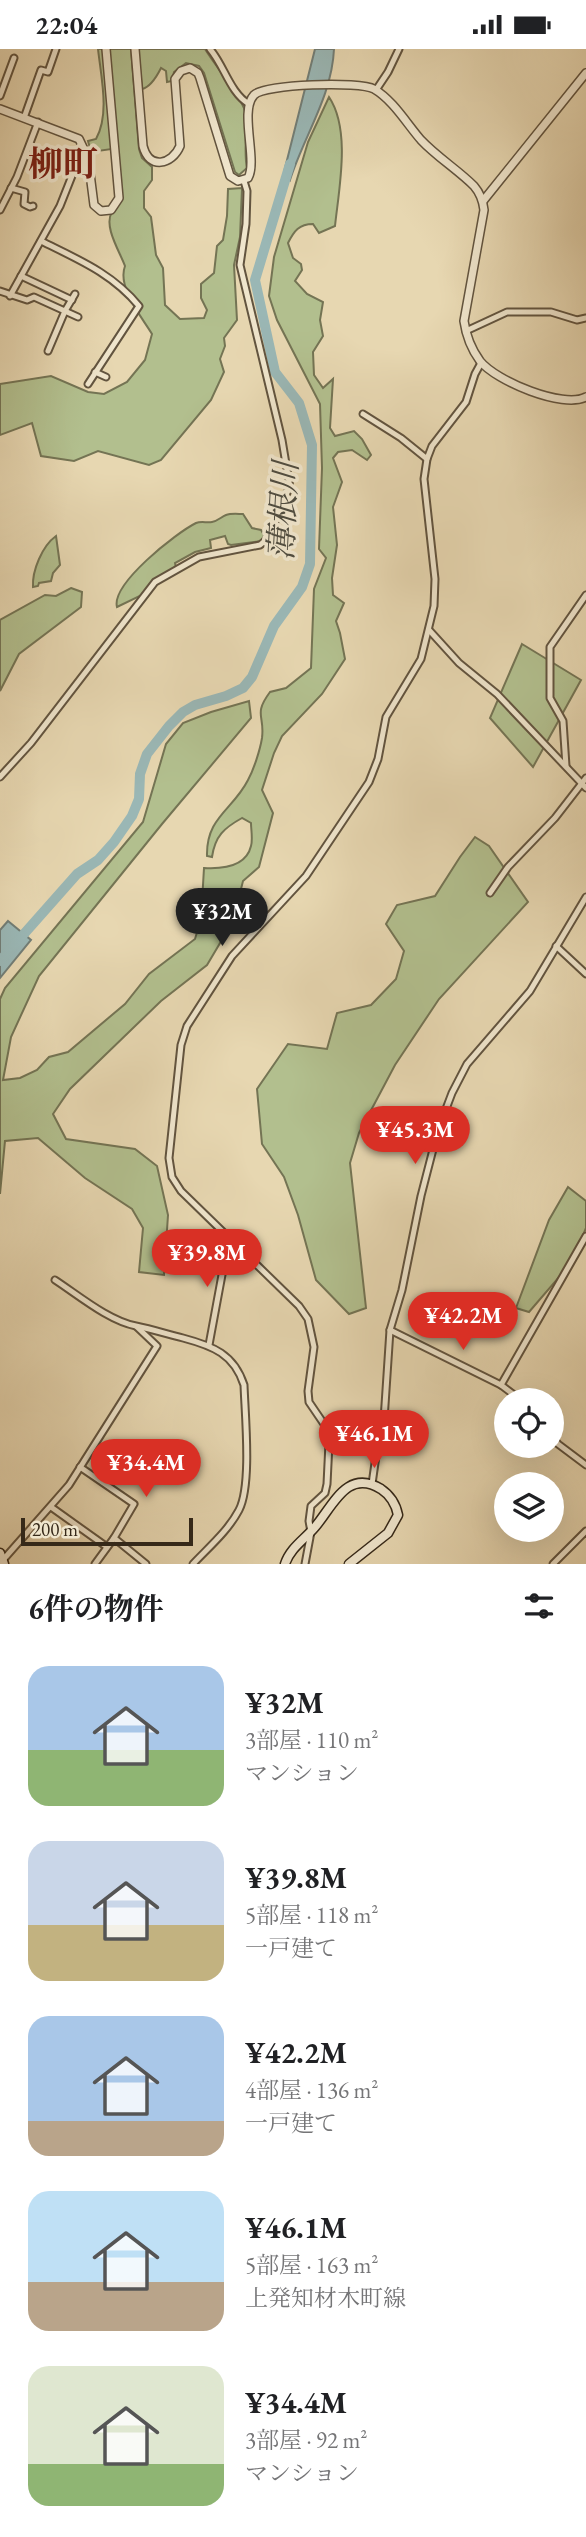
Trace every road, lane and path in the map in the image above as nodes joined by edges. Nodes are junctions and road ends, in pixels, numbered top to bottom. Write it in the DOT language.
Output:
graph roads {
  1 [pos="56,49"];
  2 [pos="106,49"];
  3 [pos="135,49"];
  4 [pos="210,49"];
  5 [pos="399,49"];
  6 [pos="14,58"];
  7 [pos="586,73"];
  8 [pos="376,90"];
  9 [pos="0,96"];
  10 [pos="249,104"];
  11 [pos="0,109"];
  12 [pos="24,118"];
  13 [pos="38,122"];
  14 [pos="84,147"];
  15 [pos="244,181"];
  16 [pos="11,188"];
  17 [pos="482,201"];
  18 [pos="33,206"];
  19 [pos="0,210"];
  20 [pos="41,241"];
  21 [pos="21,276"];
  22 [pos="0,291"];
  23 [pos="10,296"];
  24 [pos="65,311"];
  25 [pos="78,317"];
  26 [pos="586,318"];
  27 [pos="466,331"];
  28 [pos="48,351"];
  29 [pos="481,363"];
  30 [pos="95,372"];
  31 [pos="106,377"];
  32 [pos="88,384"];
  33 [pos="586,397"];
  34 [pos="363,414"];
  35 [pos="427,459"];
  36 [pos="586,595"];
  37 [pos="429,630"];
  38 [pos="566,766"];
  39 [pos="0,777"];
  40 [pos="585,783"];
  41 [pos="490,893"];
  42 [pos="586,897"];
  43 [pos="556,946"];
  44 [pos="586,974"];
  45 [pos="586,1236"];
  46 [pos="229,1237"];
  47 [pos="55,1280"];
  48 [pos="137,1327"];
  49 [pos="390,1330"];
  50 [pos="209,1345"];
  51 [pos="501,1385"];
  52 [pos="505,1388"];
  53 [pos="564,1448"];
  54 [pos="586,1465"];
  55 [pos="80,1467"];
  56 [pos="372,1484"];
  57 [pos="51,1507"];
  58 [pos="586,1531"];
  59 [pos="311,1532"];
  60 [pos="114,1538"];
  61 [pos="107,1547"];
  62 [pos="2,1559"];
  63 [pos="95,1564"];
  64 [pos="146,1564"];
  65 [pos="193,1564"];
  66 [pos="285,1564"];
  67 [pos="305,1564"];
  68 [pos="349,1564"];
  69 [pos="553,1564"];
  1 -- 12 [label="street"];
  2 -- 14 [label="street"];
  3 -- 15 [label="street"];
  4 -- 10 [label="street"];
  5 -- 8 [label="street"];
  6 -- 9 [label="street"];
  7 -- 17 [label="street"];
  8 -- 10 [label="street"];
  8 -- 17 [label="street"];
  10 -- 15 [label="street"];
  11 -- 12 [label="street"];
  12 -- 13 [label="street"];
  13 -- 14 [label="street"];
  13 -- 16 [label="street"];
  14 -- 20 [label="street"];
  15 -- 39 [label="street"];
  16 -- 18 [label="street"];
  16 -- 19 [label="street"];
  17 -- 27 [label="street"];
  20 -- 21 [label="street"];
  20 -- 30 [label="street"];
  21 -- 23 [label="street"];
  21 -- 24 [label="street"];
  22 -- 23 [label="street"];
  23 -- 24 [label="street"];
  24 -- 25 [label="street"];
  24 -- 28 [label="street"];
  26 -- 27 [label="street"];
  27 -- 29 [label="street"];
  29 -- 33 [label="street"];
  29 -- 35 [label="street"];
  30 -- 31 [label="street"];
  30 -- 32 [label="street"];
  34 -- 35 [label="street"];
  35 -- 37 [label="street"];
  36 -- 38 [label="street"];
  37 -- 38 [label="street"];
  37 -- 46 [label="street"];
  38 -- 40 [label="street"];
  40 -- 41 [label="street"];
  42 -- 43 [label="street"];
  43 -- 44 [label="street"];
  43 -- 49 [label="street"];
  45 -- 51 [label="street"];
  46 -- 50 [label="street"];
  46 -- 59 [label="street"];
  47 -- 48 [label="street"];
  48 -- 50 [label="street"];
  48 -- 55 [label="street"];
  49 -- 51 [label="street"];
  49 -- 56 [label="street"];
  50 -- 65 [label="street"];
  51 -- 52 [label="street"];
  53 -- 54 [label="street"];
  55 -- 57 [label="street"];
  55 -- 60 [label="street"];
  56 -- 59 [label="main road"];
  56 -- 68 [label="main road"];
  57 -- 61 [label="street"];
  57 -- 62 [label="street"];
  58 -- 69 [label="street"];
  59 -- 66 [label="main road"];
  59 -- 67 [label="street"];
  60 -- 61 [label="street"];
  60 -- 64 [label="street"];
  61 -- 63 [label="street"];
}
